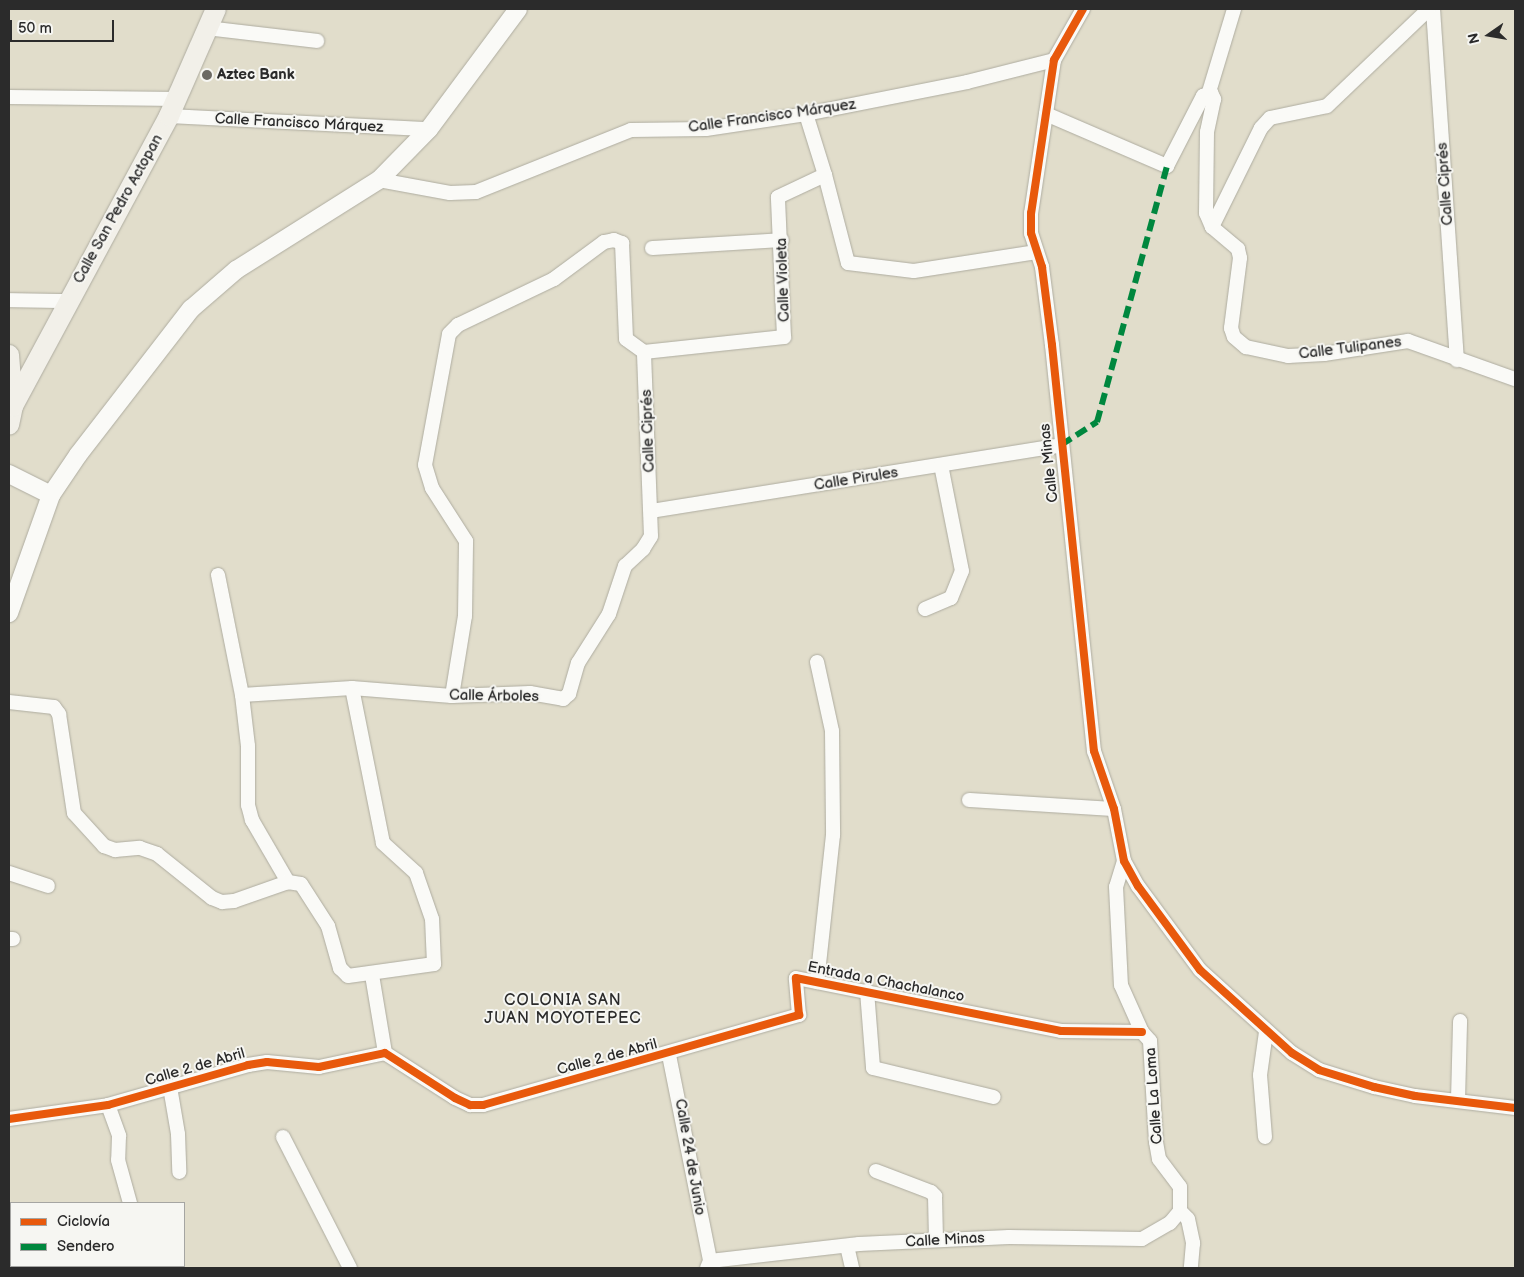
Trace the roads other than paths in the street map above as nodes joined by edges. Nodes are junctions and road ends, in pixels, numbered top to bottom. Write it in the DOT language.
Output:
graph roads {
  1 [pos="216,9"];
  2 [pos="518,9"];
  3 [pos="1083,9"];
  4 [pos="1234,9"];
  5 [pos="1429,9"];
  6 [pos="1433,9"];
  7 [pos="207,28"];
  8 [pos="316,41"];
  9 [pos="1054,60"];
  10 [pos="1209,92"];
  11 [pos="9,97"];
  12 [pos="173,108"];
  13 [pos="806,114"];
  14 [pos="1046,114"];
  15 [pos="430,129"];
  16 [pos="825,175"];
  17 [pos="379,180"];
  18 [pos="1212,227"];
  19 [pos="782,240"];
  20 [pos="652,248"];
  21 [pos="1037,252"];
  22 [pos="9,300"];
  23 [pos="67,302"];
  24 [pos="644,352"];
  25 [pos="9,355"];
  26 [pos="1457,360"];
  27 [pos="1515,379"];
  28 [pos="11,416"];
  29 [pos="1060,445"];
  30 [pos="941,465"];
  31 [pos="9,474"];
  32 [pos="51,495"];
  33 [pos="651,511"];
  34 [pos="218,575"];
  35 [pos="925,609"];
  36 [pos="9,613"];
  37 [pos="817,662"];
  38 [pos="352,688"];
  39 [pos="242,696"];
  40 [pos="452,696"];
  41 [pos="9,702"];
  42 [pos="969,800"];
  43 [pos="1114,809"];
  44 [pos="1124,861"];
  45 [pos="9,873"];
  46 [pos="288,882"];
  47 [pos="48,886"];
  48 [pos="372,976"];
  49 [pos="817,982"];
  50 [pos="867,991"];
  51 [pos="1460,1020"];
  52 [pos="1142,1032"];
  53 [pos="1266,1032"];
  54 [pos="385,1053"];
  55 [pos="669,1055"];
  56 [pos="170,1087"];
  57 [pos="994,1097"];
  58 [pos="1458,1100"];
  59 [pos="108,1105"];
  60 [pos="1515,1108"];
  61 [pos="9,1119"];
  62 [pos="283,1137"];
  63 [pos="1265,1137"];
  64 [pos="876,1171"];
  65 [pos="179,1172"];
  66 [pos="130,1202"];
  67 [pos="1180,1211"];
  68 [pos="936,1240"];
  69 [pos="847,1246"];
  70 [pos="708,1264"];
  71 [pos="350,1268"];
  72 [pos="852,1268"];
  73 [pos="1192,1268"];
  1 -- 7 [label="main road, Calle San Pedro Actopan"];
  2 -- 15 [label="street"];
  3 -- 9 [label="street"];
  4 -- 10 [label="street"];
  5 -- 18 [label="street"];
  6 -- 26 [label="street, Calle Ciprés"];
  7 -- 8 [label="street"];
  7 -- 12 [label="main road, Calle San Pedro Actopan"];
  9 -- 13 [label="street, Calle Francisco Márquez"];
  9 -- 14 [label="street, Calle Minas"];
  10 -- 14 [label="street"];
  10 -- 18 [label="street"];
  11 -- 12 [label="street, Calle Francisco Márquez"];
  12 -- 15 [label="street, Calle Francisco Márquez"];
  12 -- 23 [label="main road, Calle San Pedro Actopan"];
  13 -- 16 [label="street"];
  13 -- 17 [label="street, Calle Francisco Márquez"];
  14 -- 21 [label="street, Calle Minas"];
  15 -- 17 [label="street"];
  16 -- 19 [label="street, Calle Violeta"];
  16 -- 21 [label="street"];
  17 -- 32 [label="street"];
  18 -- 26 [label="street, Calle Tulipanes"];
  19 -- 20 [label="street"];
  19 -- 24 [label="street, Calle Violeta"];
  21 -- 29 [label="street, Calle Minas"];
  22 -- 23 [label="street"];
  23 -- 28 [label="main road, Calle San Pedro Actopan"];
  24 -- 33 [label="street, Calle Ciprés"];
  24 -- 40 [label="street"];
  25 -- 28 [label="main road"];
  26 -- 27 [label="street"];
  29 -- 30 [label="street, Calle Pirules"];
  29 -- 43 [label="street, Calle Minas"];
  30 -- 33 [label="street, Calle Pirules"];
  30 -- 35 [label="street"];
  31 -- 32 [label="street"];
  32 -- 36 [label="street"];
  33 -- 40 [label="street, Calle Árboles"];
  34 -- 39 [label="street"];
  37 -- 49 [label="street"];
  38 -- 39 [label="street, Calle Árboles"];
  38 -- 40 [label="street, Calle Árboles"];
  38 -- 48 [label="street"];
  39 -- 46 [label="street"];
  41 -- 46 [label="street"];
  42 -- 43 [label="street"];
  43 -- 44 [label="street, Calle Minas"];
  44 -- 52 [label="street, Calle La Loma"];
  44 -- 53 [label="street"];
  45 -- 47 [label="street"];
  46 -- 48 [label="street"];
  48 -- 54 [label="street"];
  49 -- 50 [label="street, Entrada a Chachalanco"];
  49 -- 55 [label="street, Entrada a Chachalanco"];
  50 -- 52 [label="street, Entrada a Chachalanco"];
  50 -- 57 [label="street"];
  51 -- 58 [label="street"];
  52 -- 67 [label="street, Calle La Loma"];
  53 -- 58 [label="street"];
  53 -- 63 [label="street"];
  54 -- 55 [label="street, Calle 2 de Abril"];
  54 -- 56 [label="street, Calle 2 de Abril"];
  55 -- 70 [label="street, Calle 24 de Junio"];
  56 -- 59 [label="street, Calle 2 de Abril"];
  56 -- 65 [label="street"];
  58 -- 60 [label="street"];
  59 -- 61 [label="street, Calle 2 de Abril"];
  59 -- 66 [label="street"];
  62 -- 71 [label="street"];
  64 -- 68 [label="street"];
  67 -- 68 [label="street, Calle Minas"];
  67 -- 73 [label="street, Calle La Loma"];
  68 -- 69 [label="street, Calle Minas"];
  69 -- 70 [label="street, Calle Minas"];
  69 -- 72 [label="street"];
}
